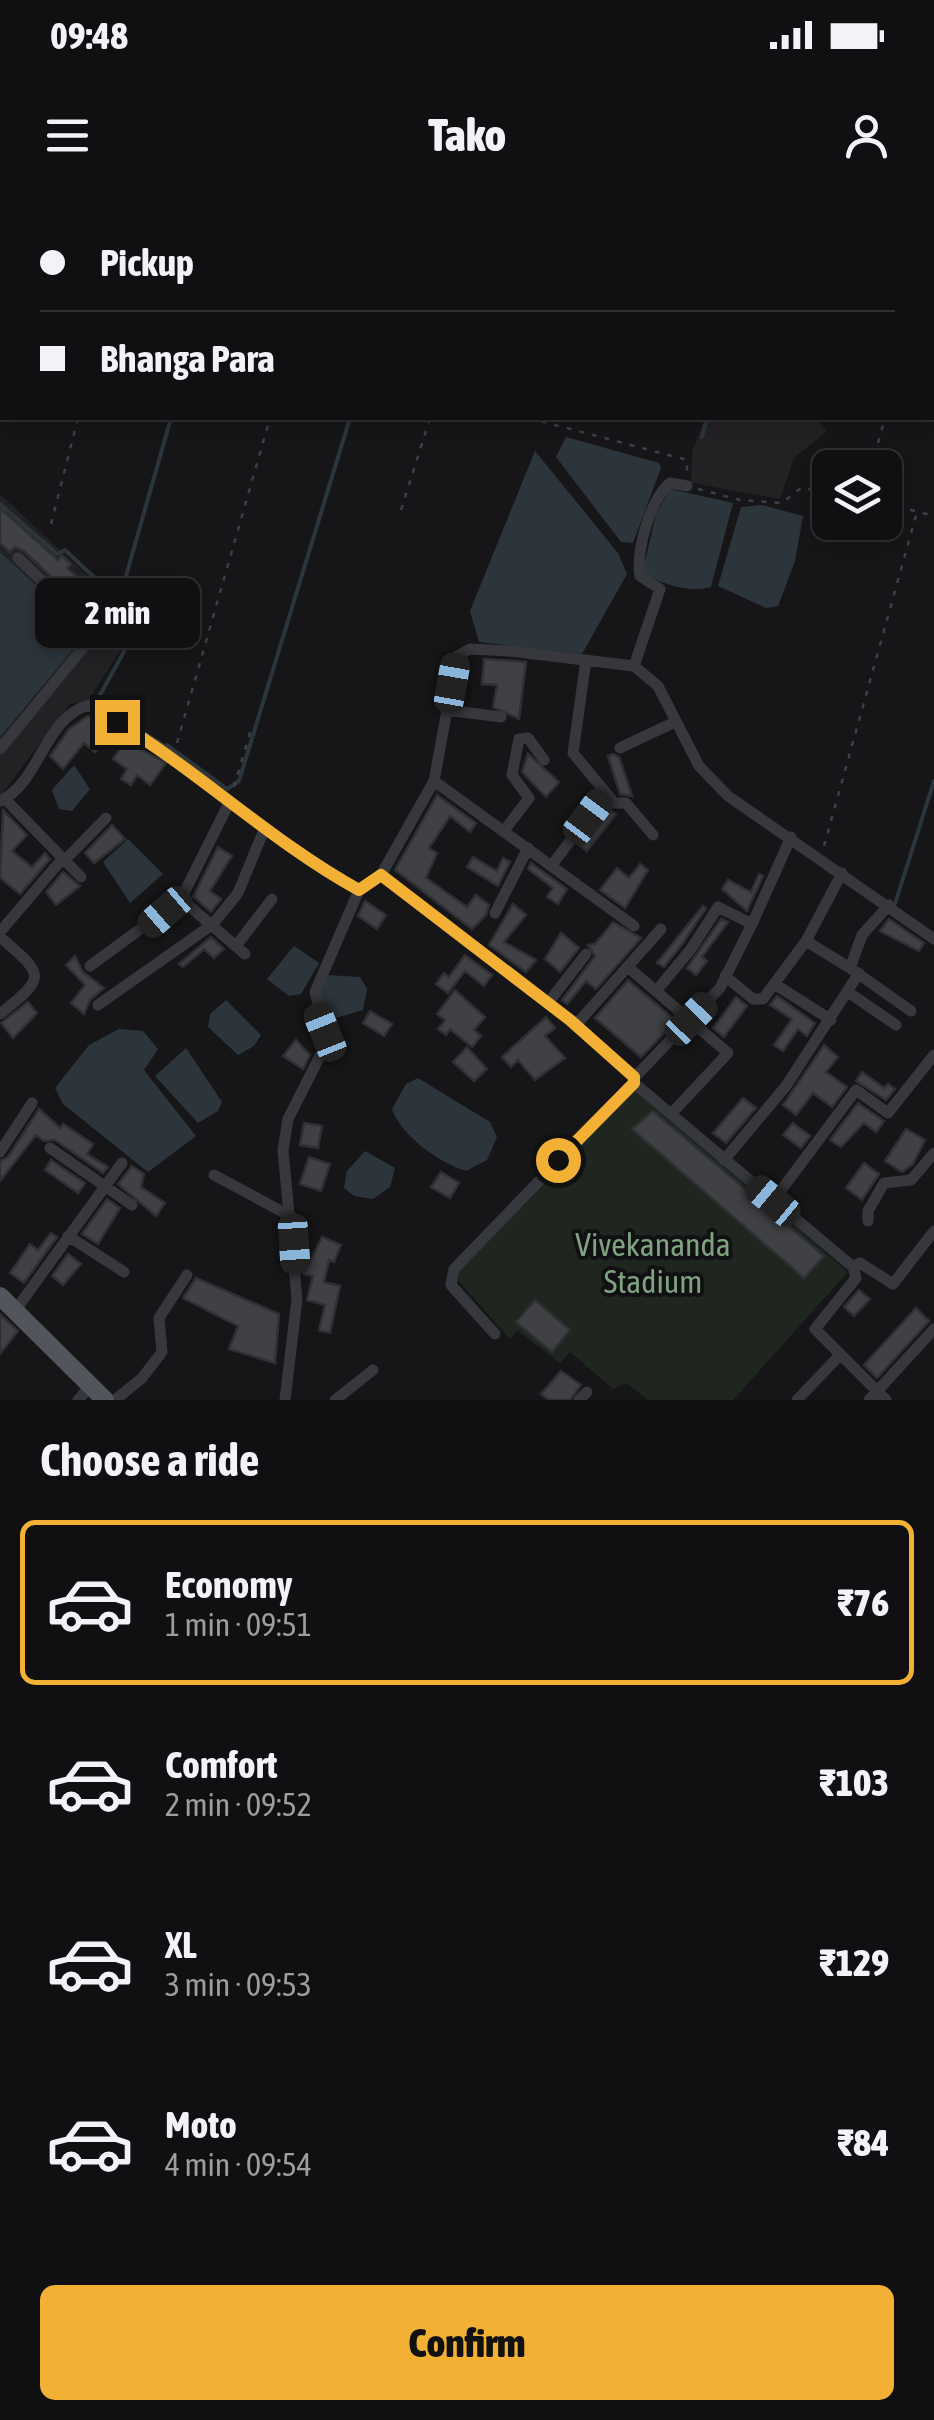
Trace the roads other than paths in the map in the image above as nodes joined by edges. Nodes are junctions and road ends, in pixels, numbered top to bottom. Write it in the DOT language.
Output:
graph roads {
  1 [pos="687,486"];
  2 [pos="18,558"];
  3 [pos="586,660"];
  4 [pos="634,666"];
  5 [pos="447,710"];
  6 [pos="501,717"];
  7 [pos="675,722"];
  8 [pos="620,748"];
  9 [pos="0,749"];
  10 [pos="544,760"];
  11 [pos="434,782"];
  12 [pos="606,793"];
  13 [pos="230,798"];
  14 [pos="3,800"];
  15 [pos="106,818"];
  16 [pos="264,830"];
  17 [pos="504,831"];
  18 [pos="653,835"];
  19 [pos="791,837"];
  20 [pos="528,848"];
  21 [pos="64,859"];
  22 [pos="552,865"];
  23 [pos="842,873"];
  24 [pos="381,875"];
  25 [pos="81,877"];
  26 [pos="359,890"];
  27 [pos="181,899"];
  28 [pos="272,899"];
  29 [pos="888,905"];
  30 [pos="495,913"];
  31 [pos="213,924"];
  32 [pos="752,924"];
  33 [pos="634,926"];
  34 [pos="661,929"];
  35 [pos="0,934"];
  36 [pos="934,939"];
  37 [pos="806,941"];
  38 [pos="586,954"];
  39 [pos="90,966"];
  40 [pos="630,968"];
  41 [pos="854,971"];
  42 [pos="725,976"];
  43 [pos="776,986"];
  44 [pos="656,990"];
  45 [pos="848,992"];
  46 [pos="548,1003"];
  47 [pos="98,1005"];
  48 [pos="912,1011"];
  49 [pos="0,1014"];
  50 [pos="691,1019"];
  51 [pos="831,1020"];
  52 [pos="896,1025"];
  53 [pos="576,1026"];
  54 [pos="934,1054"];
  55 [pos="634,1080"];
  56 [pos="32,1103"];
  57 [pos="671,1114"];
  58 [pos="50,1148"];
  59 [pos="0,1152"];
  60 [pos="934,1153"];
  61 [pos="724,1160"];
  62 [pos="122,1163"];
  63 [pos="214,1175"];
  64 [pos="105,1185"];
  65 [pos="773,1201"];
  66 [pos="132,1205"];
  67 [pos="292,1217"];
  68 [pos="868,1220"];
  69 [pos="934,1230"];
  70 [pos="68,1236"];
  71 [pos="853,1267"];
  72 [pos="124,1272"];
  73 [pos="187,1275"];
  74 [pos="0,1296"];
  75 [pos="17,1308"];
  76 [pos="934,1329"];
  77 [pos="495,1334"];
  78 [pos="840,1355"];
  79 [pos="372,1370"];
  80 [pos="91,1385"];
  81 [pos="877,1397"];
  82 [pos="78,1400"];
  83 [pos="106,1400"];
  84 [pos="115,1400"];
  85 [pos="286,1400"];
  86 [pos="334,1400"];
  87 [pos="797,1400"];
  1 -- 4 [label="street"];
  2 -- 9 [label="street"];
  3 -- 4 [label="street"];
  3 -- 5 [label="street"];
  3 -- 12 [label="street"];
  4 -- 7 [label="street"];
  5 -- 6 [label="street"];
  5 -- 11 [label="street"];
  7 -- 8 [label="street"];
  7 -- 19 [label="street"];
  10 -- 17 [label="street"];
  11 -- 17 [label="street"];
  11 -- 24 [label="street"];
  12 -- 18 [label="street"];
  12 -- 22 [label="street"];
  13 -- 14 [label="street"];
  13 -- 16 [label="street"];
  13 -- 27 [label="street"];
  14 -- 21 [label="street"];
  15 -- 21 [label="street"];
  16 -- 26 [label="street"];
  16 -- 31 [label="street"];
  17 -- 20 [label="street"];
  19 -- 23 [label="street"];
  19 -- 32 [label="street"];
  20 -- 22 [label="street"];
  20 -- 30 [label="street"];
  21 -- 25 [label="street"];
  21 -- 35 [label="street"];
  22 -- 33 [label="street"];
  23 -- 29 [label="street"];
  23 -- 37 [label="street"];
  24 -- 26 [label="street"];
  24 -- 46 [label="street"];
  26 -- 67 [label="street"];
  27 -- 31 [label="street"];
  27 -- 39 [label="street"];
  28 -- 31 [label="street"];
  29 -- 36 [label="street"];
  29 -- 41 [label="street"];
  31 -- 47 [label="street"];
  32 -- 42 [label="street"];
  32 -- 44 [label="street"];
  34 -- 40 [label="street"];
  35 -- 49 [label="street"];
  37 -- 41 [label="street"];
  37 -- 43 [label="street"];
  38 -- 46 [label="street"];
  40 -- 44 [label="street"];
  40 -- 53 [label="street"];
  41 -- 45 [label="street"];
  41 -- 48 [label="street"];
  42 -- 43 [label="street"];
  42 -- 50 [label="street"];
  43 -- 51 [label="street"];
  44 -- 50 [label="street"];
  45 -- 51 [label="street"];
  45 -- 52 [label="street"];
  46 -- 53 [label="street"];
  50 -- 55 [label="street"];
  50 -- 57 [label="street"];
  51 -- 61 [label="street"];
  53 -- 55 [label="street"];
  54 -- 65 [label="street"];
  55 -- 57 [label="street"];
  55 -- 77 [label="street"];
  56 -- 59 [label="street"];
  57 -- 61 [label="street"];
  58 -- 64 [label="street"];
  60 -- 68 [label="street"];
  61 -- 65 [label="street"];
  62 -- 64 [label="street"];
  63 -- 67 [label="street"];
  64 -- 66 [label="street"];
  64 -- 70 [label="street"];
  65 -- 71 [label="street"];
  67 -- 85 [label="street"];
  69 -- 71 [label="street"];
  70 -- 72 [label="street"];
  70 -- 75 [label="street"];
  71 -- 78 [label="street"];
  73 -- 84 [label="street"];
  74 -- 75 [label="main road"];
  75 -- 80 [label="main road"];
  76 -- 81 [label="street"];
  78 -- 81 [label="street"];
  78 -- 87 [label="street"];
  79 -- 86 [label="street"];
  80 -- 82 [label="street"];
  80 -- 83 [label="main road"];
}
